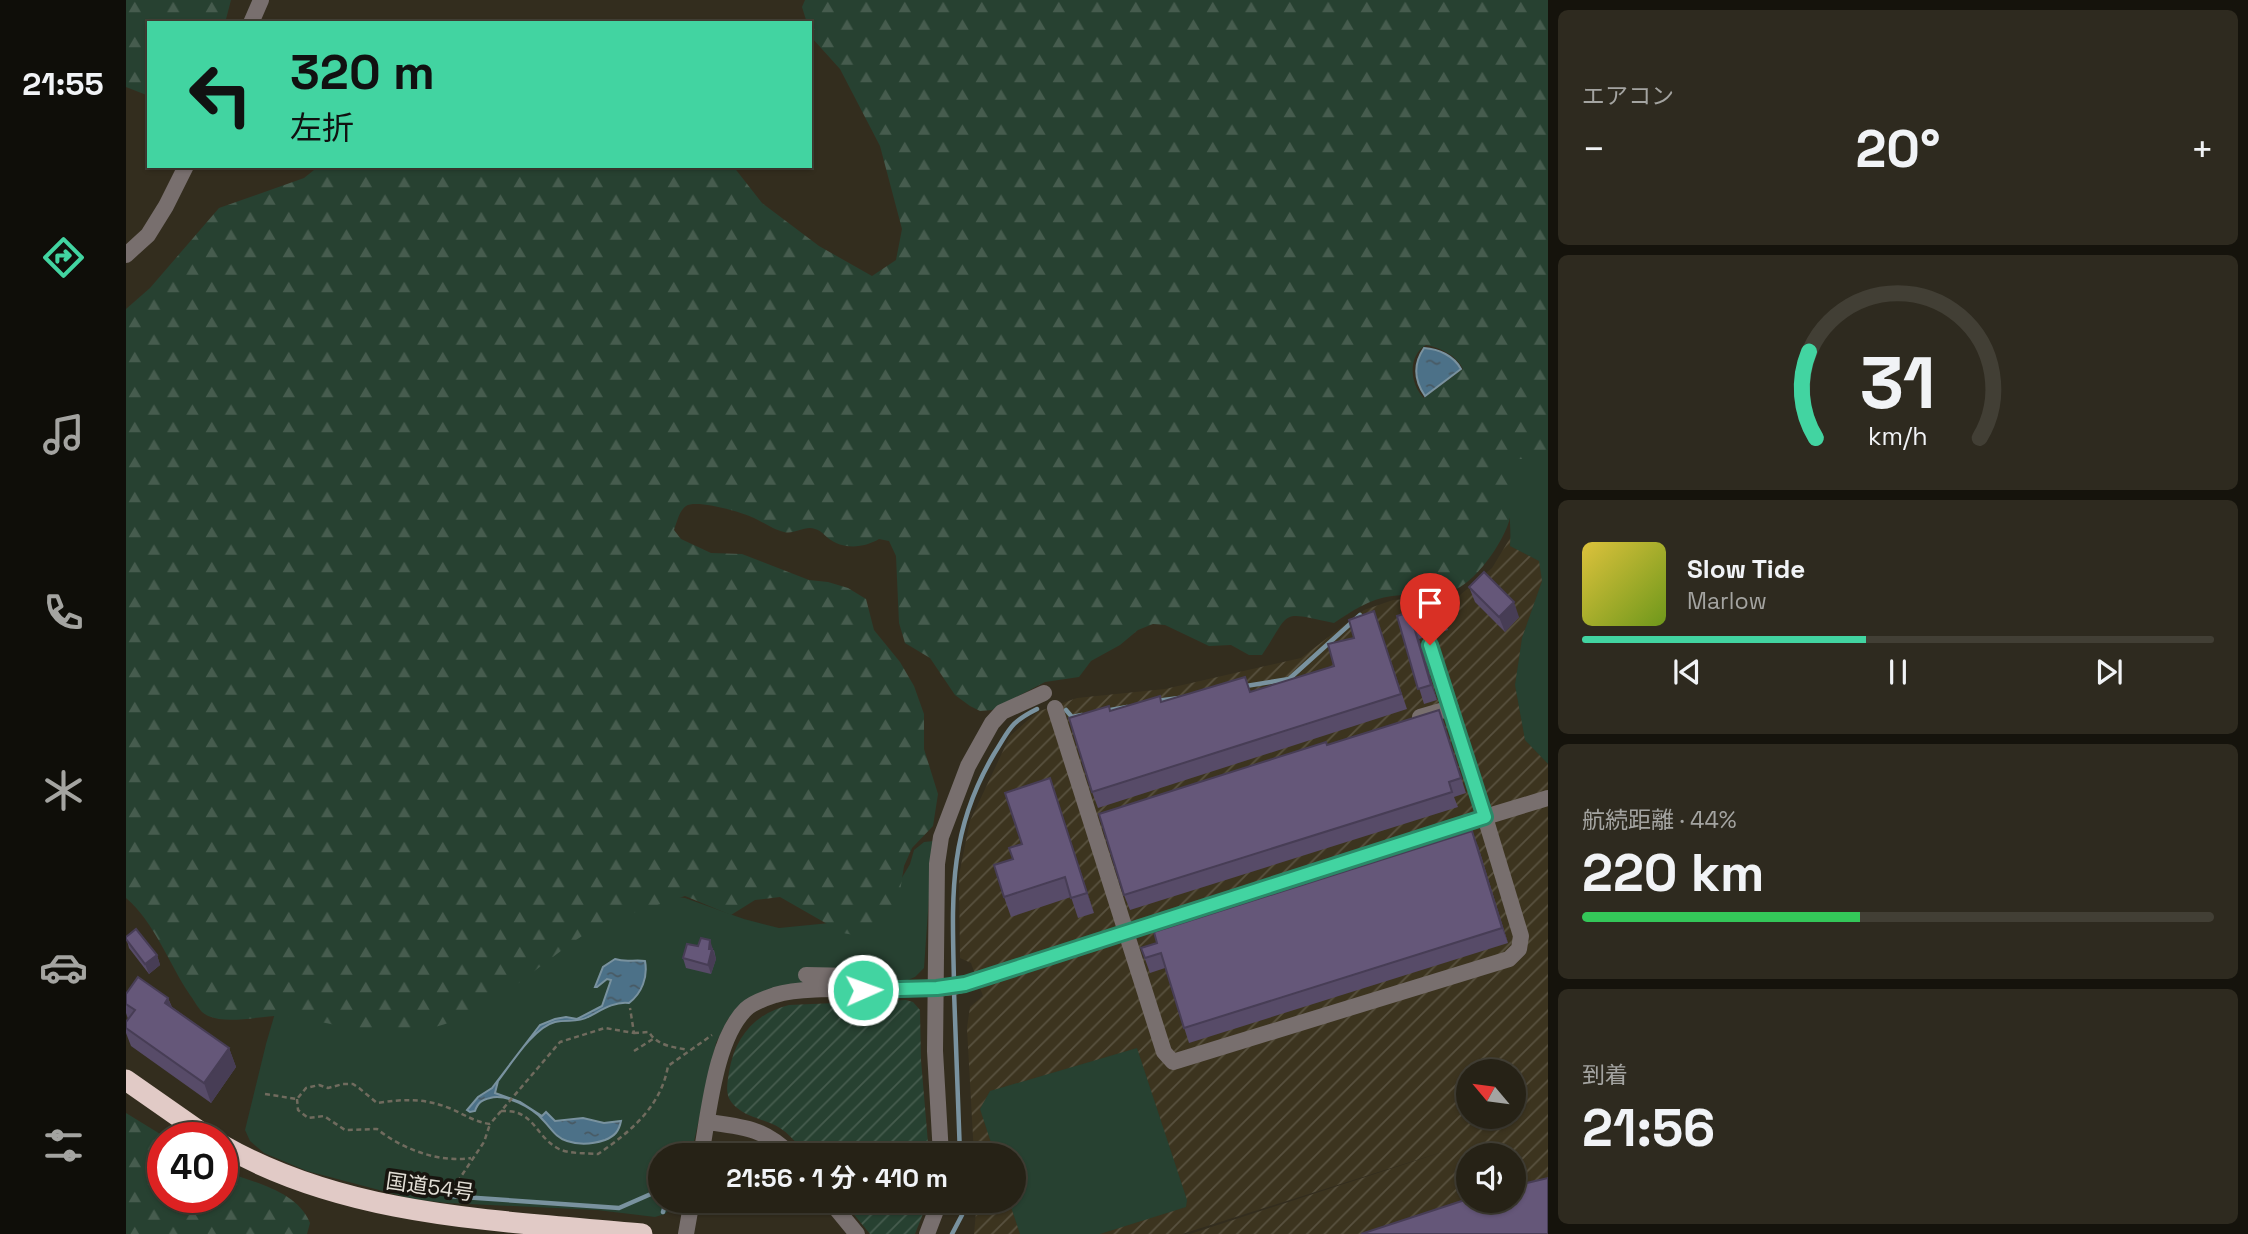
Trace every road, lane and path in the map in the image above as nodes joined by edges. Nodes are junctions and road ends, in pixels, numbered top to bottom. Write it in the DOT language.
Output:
graph roads {
  1 [pos="261,0"];
  2 [pos="252,21"];
  3 [pos="185,168"];
  4 [pos="126,255"];
  5 [pos="1430,645"];
  6 [pos="1044,693"];
  7 [pos="1055,708"];
  8 [pos="1451,708"];
  9 [pos="1411,720"];
  10 [pos="1548,799"];
  11 [pos="1485,817"];
  12 [pos="1126,932"];
  13 [pos="806,975"];
  14 [pos="937,988"];
  15 [pos="863,990"];
  16 [pos="630,1008"];
  17 [pos="718,1031"];
  18 [pos="634,1033"];
  19 [pos="653,1039"];
  20 [pos="689,1050"];
  21 [pos="634,1051"];
  22 [pos="126,1080"];
  23 [pos="265,1094"];
  24 [pos="297,1099"];
  25 [pos="501,1111"];
  26 [pos="186,1122"];
  27 [pos="708,1122"];
  28 [pos="490,1124"];
  29 [pos="704,1143"];
  30 [pos="777,1143"];
  31 [pos="940,1143"];
  32 [pos="238,1152"];
  33 [pos="471,1158"];
  34 [pos="448,1196"];
  35 [pos="690,1213"];
  36 [pos="840,1213"];
  37 [pos="935,1213"];
  38 [pos="642,1234"];
  39 [pos="686,1234"];
  40 [pos="857,1234"];
  41 [pos="927,1234"];
  1 -- 2 [label="street"];
  3 -- 4 [label="street"];
  5 -- 8 [label="street"];
  6 -- 14 [label="street"];
  7 -- 12 [label="street"];
  8 -- 9 [label="street"];
  8 -- 11 [label="street"];
  10 -- 11 [label="street"];
  11 -- 12 [label="street"];
  11 -- 12 [label="street"];
  12 -- 14 [label="street"];
  13 -- 15 [label="street"];
  14 -- 15 [label="street"];
  14 -- 31 [label="street"];
  15 -- 27 [label="street"];
  16 -- 18 [label="path"];
  17 -- 20 [label="path"];
  18 -- 19 [label="path"];
  18 -- 25 [label="path"];
  19 -- 20 [label="path"];
  19 -- 21 [label="path"];
  20 -- 25 [label="path"];
  22 -- 26 [label="highway"];
  23 -- 24 [label="path"];
  24 -- 28 [label="path"];
  24 -- 33 [label="path"];
  25 -- 28 [label="path"];
  27 -- 29 [label="street"];
  27 -- 30 [label="street"];
  28 -- 33 [label="path"];
  32 -- 38 [label="highway, 国道54号"];
  33 -- 34 [label="path"];
  35 -- 39 [label="street"];
  36 -- 40 [label="street"];
  37 -- 41 [label="street"];
}
